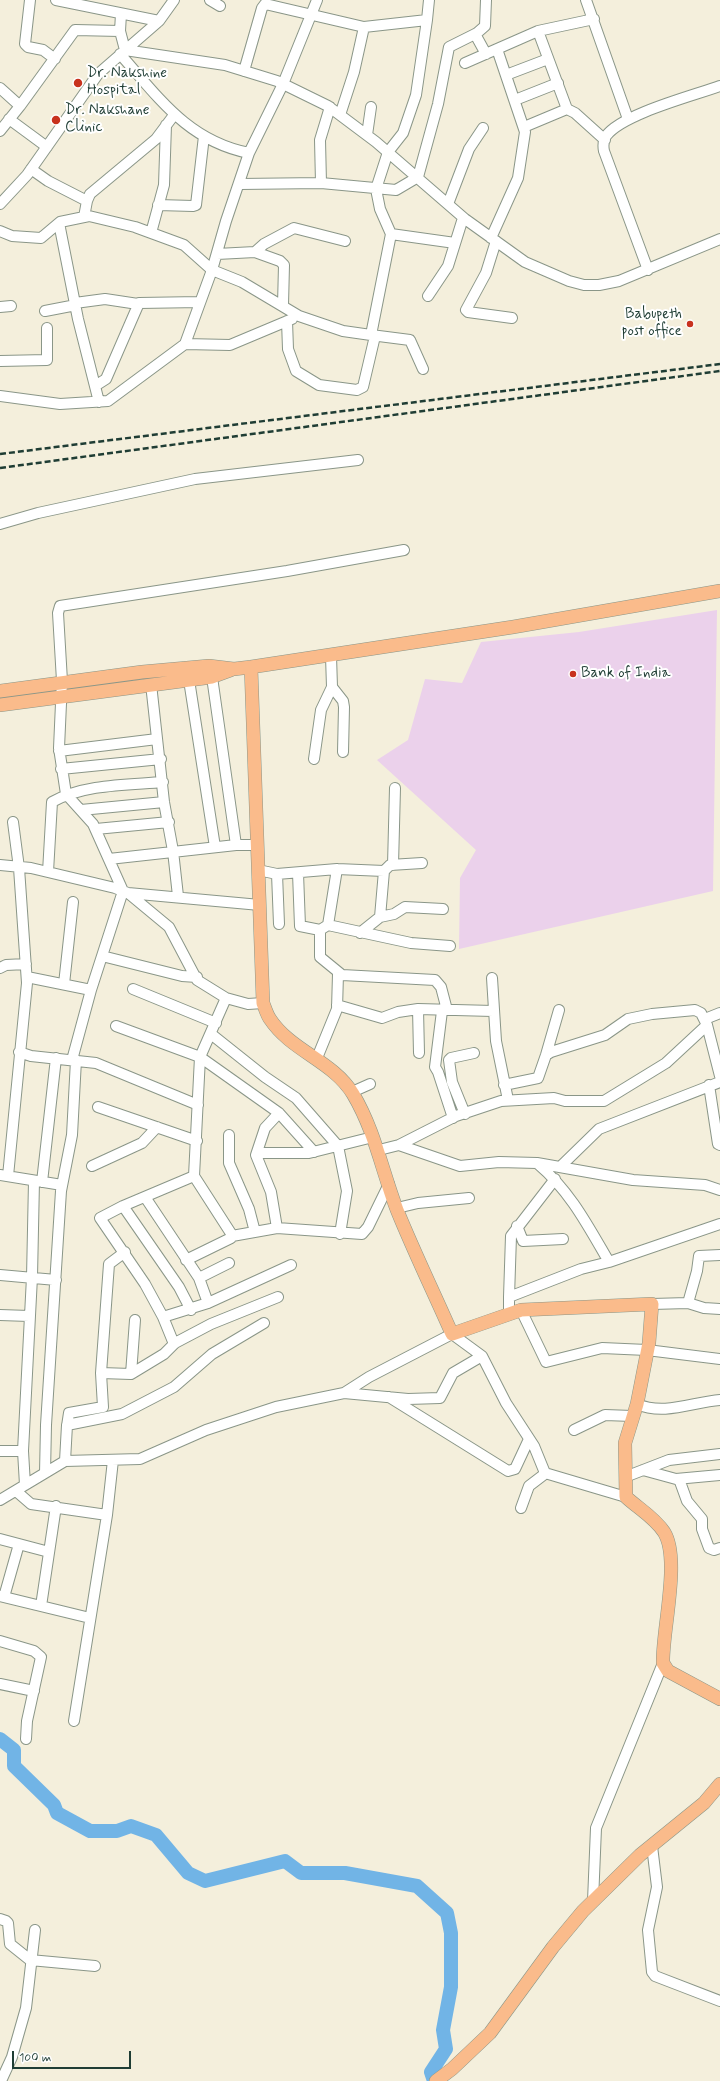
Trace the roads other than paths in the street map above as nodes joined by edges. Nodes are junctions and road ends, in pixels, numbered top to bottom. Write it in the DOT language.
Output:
graph roads {
  1 [pos="30,0"];
  2 [pos="56,0"];
  3 [pos="210,0"];
  4 [pos="317,0"];
  5 [pos="428,0"];
  6 [pos="486,0"];
  7 [pos="586,0"];
  8 [pos="172,1"];
  9 [pos="220,6"];
  10 [pos="121,14"];
  11 [pos="311,14"];
  12 [pos="594,19"];
  13 [pos="427,20"];
  14 [pos="159,21"];
  15 [pos="364,27"];
  16 [pos="120,31"];
  17 [pos="538,31"];
  18 [pos="475,34"];
  19 [pos="497,49"];
  20 [pos="123,52"];
  21 [pos="486,54"];
  22 [pos="55,59"];
  23 [pos="548,59"];
  24 [pos="465,63"];
  25 [pos="244,71"];
  26 [pos="506,75"];
  27 [pos="558,83"];
  28 [pos="283,84"];
  29 [pos="720,86"];
  30 [pos="0,88"];
  31 [pos="515,100"];
  32 [pos="20,106"];
  33 [pos="330,107"];
  34 [pos="371,107"];
  35 [pos="567,109"];
  36 [pos="174,115"];
  37 [pos="340,115"];
  38 [pos="9,119"];
  39 [pos="628,119"];
  40 [pos="166,125"];
  41 [pos="524,127"];
  42 [pos="483,128"];
  43 [pos="0,131"];
  44 [pos="204,136"];
  45 [pos="367,136"];
  46 [pos="604,140"];
  47 [pos="47,146"];
  48 [pos="388,152"];
  49 [pos="249,153"];
  50 [pos="31,169"];
  51 [pos="418,177"];
  52 [pos="321,183"];
  53 [pos="240,184"];
  54 [pos="376,189"];
  55 [pos="87,201"];
  56 [pos="0,204"];
  57 [pos="448,204"];
  58 [pos="158,205"];
  59 [pos="84,217"];
  60 [pos="463,218"];
  61 [pos="59,223"];
  62 [pos="0,231"];
  63 [pos="151,233"];
  64 [pos="391,234"];
  65 [pos="494,239"];
  66 [pos="720,239"];
  67 [pos="344,241"];
  68 [pos="455,243"];
  69 [pos="715,244"];
  70 [pos="255,252"];
  71 [pos="217,254"];
  72 [pos="212,270"];
  73 [pos="648,270"];
  74 [pos="428,296"];
  75 [pos="200,302"];
  76 [pos="75,304"];
  77 [pos="138,304"];
  78 [pos="283,305"];
  79 [pos="11,306"];
  80 [pos="0,307"];
  81 [pos="45,311"];
  82 [pos="300,316"];
  83 [pos="512,318"];
  84 [pos="287,321"];
  85 [pos="47,328"];
  86 [pos="373,336"];
  87 [pos="185,344"];
  88 [pos="0,361"];
  89 [pos="423,369"];
  90 [pos="95,386"];
  91 [pos="0,396"];
  92 [pos="99,402"];
  93 [pos="358,460"];
  94 [pos="0,524"];
  95 [pos="404,550"];
  96 [pos="720,591"];
  97 [pos="331,656"];
  98 [pos="251,667"];
  99 [pos="234,669"];
  100 [pos="212,677"];
  101 [pos="189,680"];
  102 [pos="62,682"];
  103 [pos="151,684"];
  104 [pos="332,687"];
  105 [pos="0,690"];
  106 [pos="62,696"];
  107 [pos="0,705"];
  108 [pos="158,739"];
  109 [pos="59,751"];
  110 [pos="343,752"];
  111 [pos="161,759"];
  112 [pos="314,760"];
  113 [pos="61,769"];
  114 [pos="163,782"];
  115 [pos="395,788"];
  116 [pos="66,794"];
  117 [pos="164,802"];
  118 [pos="81,810"];
  119 [pos="13,822"];
  120 [pos="168,822"];
  121 [pos="96,829"];
  122 [pos="236,844"];
  123 [pos="258,845"];
  124 [pos="215,847"];
  125 [pos="174,851"];
  126 [pos="109,859"];
  127 [pos="422,863"];
  128 [pos="0,865"];
  129 [pos="393,865"];
  130 [pos="19,868"];
  131 [pos="337,869"];
  132 [pos="258,870"];
  133 [pos="384,871"];
  134 [pos="48,872"];
  135 [pos="298,873"];
  136 [pos="277,874"];
  137 [pos="125,892"];
  138 [pos="178,896"];
  139 [pos="73,902"];
  140 [pos="260,905"];
  141 [pos="444,909"];
  142 [pos="380,917"];
  143 [pos="279,924"];
  144 [pos="324,928"];
  145 [pos="360,934"];
  146 [pos="450,946"];
  147 [pos="102,956"];
  148 [pos="26,964"];
  149 [pos="0,968"];
  150 [pos="338,974"];
  151 [pos="26,977"];
  152 [pos="197,977"];
  153 [pos="492,978"];
  154 [pos="64,984"];
  155 [pos="133,989"];
  156 [pos="91,990"];
  157 [pos="226,998"];
  158 [pos="263,1003"];
  159 [pos="337,1005"];
  160 [pos="418,1009"];
  161 [pos="446,1010"];
  162 [pos="559,1010"];
  163 [pos="493,1011"];
  164 [pos="720,1013"];
  165 [pos="216,1022"];
  166 [pos="706,1022"];
  167 [pos="116,1026"];
  168 [pos="211,1034"];
  169 [pos="19,1052"];
  170 [pos="419,1053"];
  171 [pos="474,1053"];
  172 [pos="546,1055"];
  173 [pos="200,1057"];
  174 [pos="56,1058"];
  175 [pos="317,1058"];
  176 [pos="74,1060"];
  177 [pos="720,1076"];
  178 [pos="720,1082"];
  179 [pos="370,1084"];
  180 [pos="504,1085"];
  181 [pos="709,1085"];
  182 [pos="352,1092"];
  183 [pos="505,1100"];
  184 [pos="198,1105"];
  185 [pos="98,1107"];
  186 [pos="279,1113"];
  187 [pos="465,1114"];
  188 [pos="453,1118"];
  189 [pos="157,1127"];
  190 [pos="229,1135"];
  191 [pos="373,1137"];
  192 [pos="196,1141"];
  193 [pos="399,1145"];
  194 [pos="720,1145"];
  195 [pos="338,1146"];
  196 [pos="379,1150"];
  197 [pos="314,1152"];
  198 [pos="257,1153"];
  199 [pos="537,1163"];
  200 [pos="92,1166"];
  201 [pos="560,1167"];
  202 [pos="4,1176"];
  203 [pos="194,1176"];
  204 [pos="555,1179"];
  205 [pos="38,1182"];
  206 [pos="390,1184"];
  207 [pos="62,1185"];
  208 [pos="720,1190"];
  209 [pos="145,1197"];
  210 [pos="469,1198"];
  211 [pos="124,1206"];
  212 [pos="397,1208"];
  213 [pos="720,1224"];
  214 [pos="517,1226"];
  215 [pos="277,1228"];
  216 [pos="256,1232"];
  217 [pos="340,1234"];
  218 [pos="232,1236"];
  219 [pos="563,1239"];
  220 [pos="125,1252"];
  221 [pos="720,1255"];
  222 [pos="186,1260"];
  223 [pos="229,1262"];
  224 [pos="609,1262"];
  225 [pos="291,1265"];
  226 [pos="0,1275"];
  227 [pos="32,1277"];
  228 [pos="199,1278"];
  229 [pos="56,1280"];
  230 [pos="278,1297"];
  231 [pos="509,1297"];
  232 [pos="208,1303"];
  233 [pos="688,1303"];
  234 [pos="652,1304"];
  235 [pos="720,1309"];
  236 [pos="191,1310"];
  237 [pos="515,1312"];
  238 [pos="0,1315"];
  239 [pos="29,1316"];
  240 [pos="163,1317"];
  241 [pos="134,1320"];
  242 [pos="264,1323"];
  243 [pos="452,1334"];
  244 [pos="174,1344"];
  245 [pos="647,1350"];
  246 [pos="482,1356"];
  247 [pos="720,1359"];
  248 [pos="101,1373"];
  249 [pos="131,1374"];
  250 [pos="344,1393"];
  251 [pos="389,1397"];
  252 [pos="720,1400"];
  253 [pos="635,1410"];
  254 [pos="67,1426"];
  255 [pos="574,1430"];
  256 [pos="529,1439"];
  257 [pos="0,1451"];
  258 [pos="23,1451"];
  259 [pos="720,1454"];
  260 [pos="113,1460"];
  261 [pos="65,1461"];
  262 [pos="643,1470"];
  263 [pos="45,1473"];
  264 [pos="546,1473"];
  265 [pos="720,1476"];
  266 [pos="625,1477"];
  267 [pos="679,1479"];
  268 [pos="25,1485"];
  269 [pos="16,1492"];
  270 [pos="626,1497"];
  271 [pos="0,1500"];
  272 [pos="56,1506"];
  273 [pos="521,1508"];
  274 [pos="107,1515"];
  275 [pos="0,1539"];
  276 [pos="19,1544"];
  277 [pos="720,1548"];
  278 [pos="49,1552"];
  279 [pos="2,1596"];
  280 [pos="40,1606"];
  281 [pos="90,1618"];
  282 [pos="0,1641"];
  283 [pos="663,1663"];
  284 [pos="0,1684"];
  285 [pos="34,1691"];
  286 [pos="720,1699"];
  287 [pos="74,1721"];
  288 [pos="26,1739"];
  289 [pos="719,1788"];
  290 [pos="652,1846"];
  291 [pos="593,1901"];
  292 [pos="0,1919"];
  293 [pos="35,1930"];
  294 [pos="30,1960"];
  295 [pos="95,1966"];
  296 [pos="720,2001"];
  297 [pos="1,2081"];
  298 [pos="436,2081"];
  1 -- 22 [label="street"];
  2 -- 10 [label="street"];
  3 -- 9 [label="street"];
  4 -- 11 [label="street"];
  5 -- 13 [label="street"];
  6 -- 18 [label="street"];
  7 -- 12 [label="street"];
  8 -- 14 [label="street"];
  10 -- 14 [label="street"];
  10 -- 16 [label="street"];
  11 -- 15 [label="street"];
  11 -- 25 [label="street"];
  11 -- 28 [label="street"];
  12 -- 17 [label="street"];
  12 -- 39 [label="street"];
  13 -- 15 [label="street"];
  13 -- 48 [label="street"];
  14 -- 20 [label="street"];
  15 -- 37 [label="street"];
  16 -- 20 [label="street"];
  16 -- 22 [label="street"];
  17 -- 19 [label="street"];
  17 -- 23 [label="street"];
  18 -- 21 [label="street"];
  18 -- 51 [label="street"];
  19 -- 21 [label="street"];
  19 -- 26 [label="street"];
  20 -- 25 [label="street"];
  20 -- 36 [label="street"];
  20 -- 47 [label="street"];
  21 -- 24 [label="street"];
  22 -- 32 [label="street"];
  23 -- 26 [label="street"];
  23 -- 27 [label="street"];
  25 -- 28 [label="street"];
  26 -- 31 [label="street"];
  27 -- 31 [label="street"];
  27 -- 35 [label="street"];
  28 -- 33 [label="street"];
  28 -- 49 [label="street"];
  29 -- 39 [label="street"];
  30 -- 32 [label="street"];
  31 -- 41 [label="street"];
  32 -- 38 [label="street"];
  33 -- 37 [label="street"];
  33 -- 52 [label="street"];
  34 -- 45 [label="street"];
  35 -- 41 [label="street"];
  35 -- 46 [label="street"];
  36 -- 40 [label="street"];
  36 -- 44 [label="street"];
  37 -- 45 [label="street"];
  38 -- 43 [label="street"];
  38 -- 47 [label="street"];
  39 -- 46 [label="street"];
  40 -- 55 [label="street"];
  40 -- 58 [label="street"];
  41 -- 65 [label="street"];
  42 -- 57 [label="street"];
  44 -- 49 [label="street"];
  44 -- 58 [label="street"];
  45 -- 48 [label="street"];
  46 -- 73 [label="street"];
  47 -- 50 [label="street"];
  48 -- 51 [label="street"];
  48 -- 54 [label="street"];
  49 -- 53 [label="street"];
  50 -- 55 [label="street"];
  50 -- 56 [label="street"];
  51 -- 54 [label="street"];
  51 -- 57 [label="street"];
  52 -- 53 [label="street"];
  52 -- 54 [label="street"];
  53 -- 71 [label="street"];
  54 -- 64 [label="street"];
  55 -- 59 [label="street"];
  57 -- 60 [label="street"];
  58 -- 63 [label="street"];
  59 -- 61 [label="street"];
  59 -- 63 [label="street"];
  60 -- 65 [label="street"];
  60 -- 68 [label="street"];
  61 -- 62 [label="street"];
  61 -- 76 [label="street"];
  63 -- 72 [label="street"];
  64 -- 68 [label="street"];
  64 -- 86 [label="street"];
  65 -- 73 [label="street"];
  65 -- 83 [label="street"];
  66 -- 69 [label="street"];
  67 -- 70 [label="street"];
  68 -- 74 [label="street"];
  69 -- 73 [label="street"];
  70 -- 71 [label="street"];
  70 -- 78 [label="street"];
  71 -- 72 [label="street"];
  72 -- 75 [label="street"];
  72 -- 78 [label="street"];
  75 -- 77 [label="street"];
  75 -- 87 [label="street"];
  76 -- 77 [label="street"];
  76 -- 81 [label="street"];
  76 -- 90 [label="street"];
  77 -- 90 [label="street"];
  78 -- 82 [label="street"];
  79 -- 80 [label="street"];
  82 -- 84 [label="street"];
  82 -- 86 [label="street"];
  84 -- 86 [label="street"];
  84 -- 87 [label="street"];
  85 -- 88 [label="street"];
  86 -- 89 [label="street"];
  87 -- 92 [label="street"];
  90 -- 92 [label="street"];
  91 -- 92 [label="street"];
  93 -- 94 [label="street"];
  95 -- 102 [label="street"];
  96 -- 97 [label="main road"];
  97 -- 98 [label="main road"];
  97 -- 104 [label="street"];
  98 -- 99 [label="main road"];
  98 -- 123 [label="main road"];
  99 -- 100 [label="main road"];
  99 -- 102 [label="main road"];
  100 -- 101 [label="main road"];
  100 -- 122 [label="street"];
  101 -- 103 [label="main road"];
  101 -- 124 [label="street"];
  102 -- 105 [label="main road"];
  102 -- 106 [label="street"];
  103 -- 106 [label="main road"];
  103 -- 108 [label="street"];
  104 -- 110 [label="street"];
  104 -- 112 [label="street"];
  106 -- 107 [label="main road"];
  106 -- 109 [label="street"];
  108 -- 109 [label="street"];
  108 -- 111 [label="street"];
  109 -- 113 [label="street"];
  111 -- 113 [label="street"];
  111 -- 114 [label="street"];
  113 -- 116 [label="street"];
  114 -- 116 [label="street"];
  114 -- 117 [label="street"];
  115 -- 129 [label="street"];
  116 -- 118 [label="street"];
  116 -- 134 [label="street"];
  117 -- 118 [label="street"];
  117 -- 120 [label="street"];
  118 -- 121 [label="street"];
  119 -- 130 [label="street"];
  120 -- 121 [label="street"];
  120 -- 125 [label="street"];
  121 -- 126 [label="street"];
  122 -- 123 [label="street"];
  122 -- 124 [label="street"];
  123 -- 132 [label="main road"];
  124 -- 125 [label="street"];
  125 -- 126 [label="street"];
  125 -- 138 [label="street"];
  126 -- 137 [label="street"];
  127 -- 129 [label="street"];
  128 -- 130 [label="street"];
  129 -- 133 [label="street"];
  130 -- 134 [label="street"];
  130 -- 148 [label="street"];
  131 -- 133 [label="street"];
  131 -- 135 [label="street"];
  131 -- 144 [label="street"];
  132 -- 136 [label="street"];
  132 -- 140 [label="main road"];
  133 -- 142 [label="street"];
  134 -- 137 [label="street"];
  135 -- 136 [label="street"];
  135 -- 144 [label="street"];
  136 -- 143 [label="street"];
  137 -- 138 [label="street"];
  137 -- 147 [label="street"];
  137 -- 152 [label="street"];
  138 -- 140 [label="street"];
  139 -- 154 [label="street"];
  140 -- 158 [label="main road"];
  141 -- 142 [label="street"];
  142 -- 145 [label="street"];
  144 -- 145 [label="street"];
  144 -- 150 [label="street"];
  145 -- 146 [label="street"];
  147 -- 152 [label="street"];
  147 -- 156 [label="street"];
  148 -- 149 [label="street"];
  148 -- 151 [label="street"];
  150 -- 159 [label="street"];
  150 -- 161 [label="street"];
  151 -- 154 [label="street"];
  151 -- 169 [label="street"];
  152 -- 157 [label="street"];
  153 -- 163 [label="street"];
  154 -- 156 [label="street"];
  155 -- 165 [label="street"];
  156 -- 176 [label="street"];
  157 -- 158 [label="street"];
  157 -- 165 [label="street"];
  158 -- 175 [label="main road"];
  159 -- 160 [label="street"];
  159 -- 175 [label="street"];
  160 -- 161 [label="street"];
  160 -- 170 [label="street"];
  161 -- 163 [label="street"];
  161 -- 188 [label="street"];
  162 -- 172 [label="street"];
  163 -- 180 [label="street"];
  164 -- 166 [label="street"];
  165 -- 168 [label="street"];
  166 -- 172 [label="street"];
  166 -- 177 [label="street"];
  166 -- 183 [label="street"];
  167 -- 173 [label="street"];
  168 -- 173 [label="street"];
  168 -- 195 [label="street"];
  169 -- 174 [label="street"];
  169 -- 202 [label="street"];
  171 -- 187 [label="street"];
  172 -- 180 [label="street"];
  173 -- 184 [label="street"];
  173 -- 186 [label="street"];
  174 -- 176 [label="street"];
  174 -- 205 [label="street"];
  175 -- 182 [label="main road"];
  176 -- 184 [label="street"];
  176 -- 207 [label="street"];
  178 -- 181 [label="street"];
  179 -- 182 [label="street"];
  180 -- 183 [label="street"];
  181 -- 194 [label="street"];
  181 -- 201 [label="street"];
  182 -- 191 [label="main road"];
  183 -- 187 [label="street"];
  184 -- 192 [label="street"];
  185 -- 189 [label="street"];
  186 -- 197 [label="street"];
  186 -- 198 [label="street"];
  187 -- 188 [label="street"];
  188 -- 193 [label="street"];
  189 -- 192 [label="street"];
  189 -- 200 [label="street"];
  190 -- 216 [label="street"];
  191 -- 195 [label="street"];
  191 -- 196 [label="main road"];
  192 -- 203 [label="street"];
  193 -- 196 [label="street"];
  193 -- 199 [label="street"];
  195 -- 197 [label="street"];
  195 -- 217 [label="street"];
  196 -- 206 [label="main road"];
  197 -- 198 [label="street"];
  198 -- 215 [label="street"];
  199 -- 201 [label="street"];
  199 -- 204 [label="street"];
  201 -- 208 [label="street"];
  202 -- 205 [label="street"];
  203 -- 209 [label="street"];
  203 -- 218 [label="street"];
  204 -- 214 [label="street"];
  204 -- 224 [label="street"];
  205 -- 207 [label="street"];
  205 -- 227 [label="street"];
  206 -- 212 [label="main road"];
  206 -- 217 [label="street"];
  207 -- 229 [label="street"];
  209 -- 211 [label="street"];
  209 -- 222 [label="street"];
  210 -- 212 [label="street"];
  211 -- 220 [label="street"];
  211 -- 236 [label="street"];
  212 -- 243 [label="main road"];
  213 -- 224 [label="street"];
  214 -- 219 [label="street"];
  214 -- 231 [label="street"];
  215 -- 216 [label="street"];
  215 -- 217 [label="street"];
  216 -- 218 [label="street"];
  218 -- 222 [label="street"];
  220 -- 240 [label="street"];
  220 -- 248 [label="street"];
  221 -- 233 [label="street"];
  222 -- 228 [label="street"];
  223 -- 228 [label="street"];
  224 -- 231 [label="street"];
  225 -- 232 [label="street"];
  226 -- 227 [label="street"];
  227 -- 229 [label="street"];
  227 -- 239 [label="street"];
  228 -- 232 [label="street"];
  229 -- 263 [label="street"];
  230 -- 244 [label="street"];
  231 -- 237 [label="street"];
  232 -- 236 [label="street"];
  233 -- 234 [label="street"];
  233 -- 235 [label="street"];
  234 -- 237 [label="main road"];
  234 -- 245 [label="main road"];
  236 -- 240 [label="street"];
  237 -- 243 [label="main road"];
  237 -- 245 [label="street"];
  238 -- 239 [label="street"];
  239 -- 258 [label="street"];
  240 -- 244 [label="street"];
  241 -- 249 [label="street"];
  242 -- 254 [label="street"];
  243 -- 246 [label="street"];
  243 -- 250 [label="street"];
  244 -- 249 [label="street"];
  245 -- 247 [label="street"];
  245 -- 253 [label="main road"];
  246 -- 251 [label="street"];
  246 -- 256 [label="street"];
  248 -- 249 [label="street"];
  248 -- 254 [label="street"];
  250 -- 251 [label="street"];
  250 -- 260 [label="street"];
  251 -- 256 [label="street"];
  252 -- 253 [label="street"];
  253 -- 255 [label="street"];
  253 -- 266 [label="main road"];
  254 -- 261 [label="street"];
  256 -- 264 [label="street"];
  257 -- 258 [label="street"];
  258 -- 268 [label="street"];
  259 -- 262 [label="street"];
  260 -- 261 [label="street"];
  260 -- 274 [label="street"];
  261 -- 263 [label="street"];
  262 -- 266 [label="street"];
  262 -- 267 [label="street"];
  263 -- 268 [label="street"];
  264 -- 270 [label="street"];
  264 -- 273 [label="street"];
  265 -- 267 [label="street"];
  266 -- 270 [label="main road"];
  267 -- 277 [label="street"];
  268 -- 269 [label="street"];
  269 -- 271 [label="street"];
  269 -- 272 [label="street"];
  270 -- 283 [label="main road"];
  272 -- 274 [label="street"];
  272 -- 278 [label="street"];
  274 -- 281 [label="street"];
  275 -- 276 [label="street"];
  276 -- 278 [label="street"];
  276 -- 279 [label="street"];
  278 -- 280 [label="street"];
  279 -- 280 [label="street"];
  280 -- 281 [label="street"];
  281 -- 287 [label="street"];
  282 -- 285 [label="street"];
  283 -- 286 [label="main road"];
  283 -- 291 [label="street"];
  284 -- 285 [label="street"];
  285 -- 288 [label="street"];
  289 -- 290 [label="main road"];
  290 -- 291 [label="main road"];
  290 -- 296 [label="street"];
  291 -- 298 [label="main road"];
  292 -- 294 [label="street"];
  293 -- 294 [label="street"];
  294 -- 295 [label="street"];
  294 -- 297 [label="street"];
}
